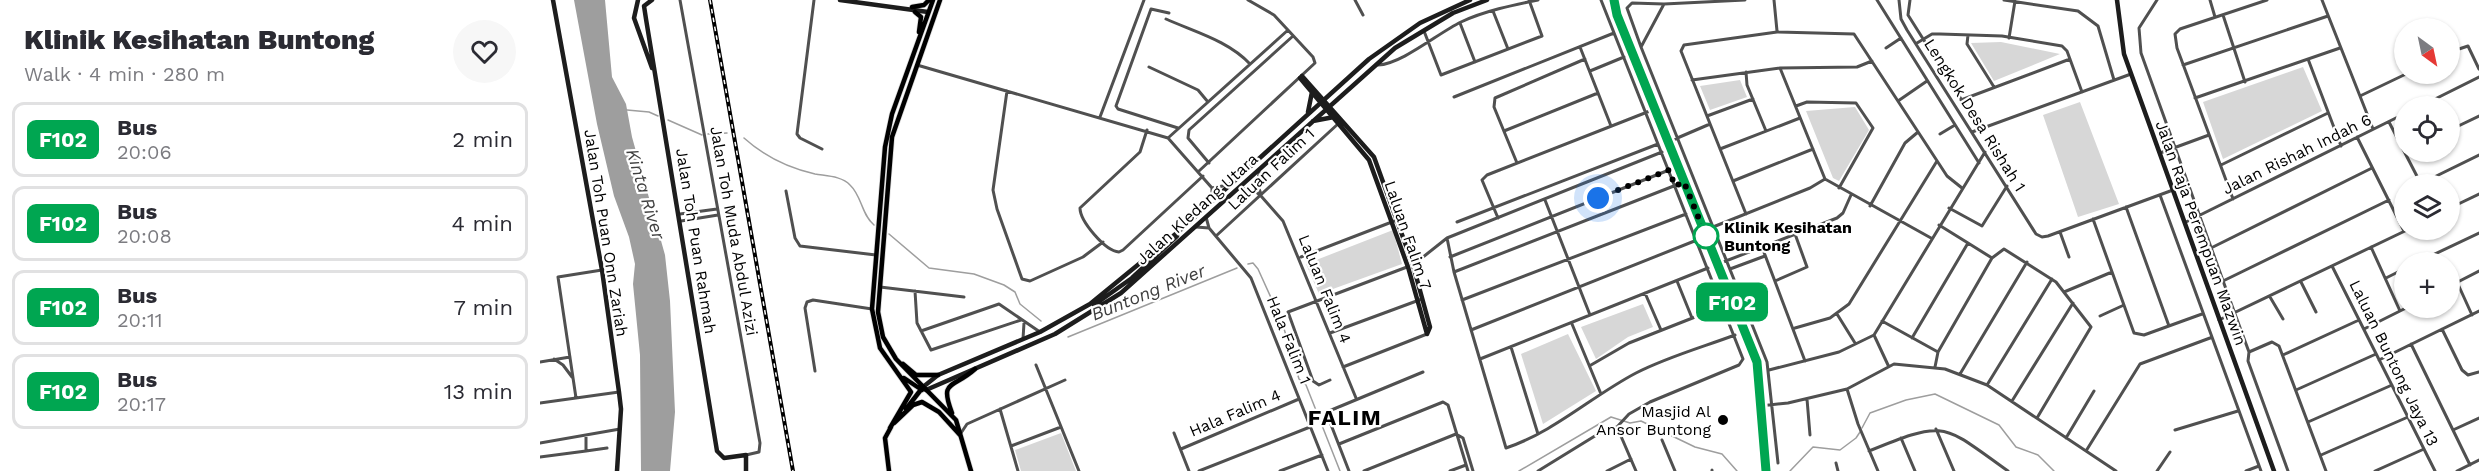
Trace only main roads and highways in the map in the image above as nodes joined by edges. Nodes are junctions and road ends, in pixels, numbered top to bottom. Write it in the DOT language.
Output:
graph roads {
  1 [pos="553,0"];
  2 [pos="638,0"];
  3 [pos="652,0"];
  4 [pos="840,0"];
  5 [pos="860,0"];
  6 [pos="935,0"];
  7 [pos="1470,0"];
  8 [pos="1487,0"];
  9 [pos="1613,0"];
  10 [pos="2117,0"];
  11 [pos="914,10"];
  12 [pos="928,12"];
  13 [pos="634,21"];
  14 [pos="646,23"];
  15 [pos="919,37"];
  16 [pos="917,65"];
  17 [pos="1301,77"];
  18 [pos="656,81"];
  19 [pos="1313,91"];
  20 [pos="1334,91"];
  21 [pos="1341,95"];
  22 [pos="1322,101"];
  23 [pos="1327,107"];
  24 [pos="1307,115"];
  25 [pos="1335,116"];
  26 [pos="1311,121"];
  27 [pos="1219,194"];
  28 [pos="1075,313"];
  29 [pos="1427,334"];
  30 [pos="896,359"];
  31 [pos="975,369"];
  32 [pos="938,375"];
  33 [pos="962,375"];
  34 [pos="901,377"];
  35 [pos="923,389"];
  36 [pos="955,418"];
  37 [pos="894,423"];
  38 [pos="890,428"];
  39 [pos="962,439"];
  40 [pos="617,471"];
  41 [pos="746,471"];
  42 [pos="889,471"];
  43 [pos="971,471"];
  44 [pos="1766,471"];
  45 [pos="2274,471"];
  1 -- 40 [label="main road, Jalan Toh Puan Onn Zariah"];
  2 -- 13 [label="main road"];
  3 -- 14 [label="main road, Jalan Toh Puan Rahmah"];
  4 -- 11 [label="main road"];
  5 -- 11 [label="main road"];
  6 -- 11 [label="main road"];
  6 -- 12 [label="main road"];
  6 -- 16 [label="main road"];
  7 -- 20 [label="main road, Jalan Kledang Utara"];
  8 -- 21 [label="main road, Jalan Kledang Utara"];
  9 -- 44 [label="main road"];
  10 -- 45 [label="main road, Jalan Raja Perempuan Mazwin"];
  11 -- 12 [label="main road"];
  11 -- 15 [label="main road"];
  12 -- 15 [label="main road"];
  12 -- 16 [label="main road"];
  13 -- 14 [label="main road"];
  13 -- 18 [label="main road"];
  14 -- 18 [label="main road, Jalan Toh Puan Rahmah"];
  15 -- 34 [label="main road"];
  16 -- 30 [label="main road"];
  17 -- 19 [label="main road, Laluan Falim 7"];
  18 -- 41 [label="main road, Jalan Toh Puan Rahmah"];
  19 -- 20 [label="main road"];
  19 -- 22 [label="main road, Laluan Falim 7"];
  19 -- 24 [label="main road"];
  20 -- 22 [label="main road, Jalan Kledang Utara"];
  21 -- 23 [label="main road, Jalan Kledang Utara"];
  21 -- 25 [label="main road"];
  22 -- 23 [label="main road, Laluan Falim 7"];
  22 -- 24 [label="main road, Jalan Kledang Utara"];
  23 -- 25 [label="main road, Laluan Falim 7"];
  23 -- 26 [label="main road, Jalan Kledang Utara"];
  24 -- 27 [label="main road, Jalan Kledang Utara"];
  25 -- 26 [label="main road"];
  25 -- 29 [label="main road, Laluan Falim 7"];
  26 -- 31 [label="main road, Jalan Kledang Utara"];
  27 -- 28 [label="main road, Jalan Kledang Utara"];
  27 -- 28 [label="main road"];
  28 -- 32 [label="main road, Jalan Kledang Utara"];
  30 -- 32 [label="main road"];
  30 -- 35 [label="main road"];
  31 -- 33 [label="main road, Jalan Kledang Utara"];
  31 -- 36 [label="main road"];
  32 -- 33 [label="main road"];
  32 -- 35 [label="main road, Jalan Kledang Utara"];
  33 -- 35 [label="main road, Jalan Kledang Utara"];
  34 -- 35 [label="main road"];
  34 -- 38 [label="main road"];
  35 -- 36 [label="main road"];
  35 -- 37 [label="main road"];
  36 -- 39 [label="main road"];
  37 -- 38 [label="main road"];
  37 -- 39 [label="main road"];
  38 -- 42 [label="main road"];
  39 -- 43 [label="main road"];
}
